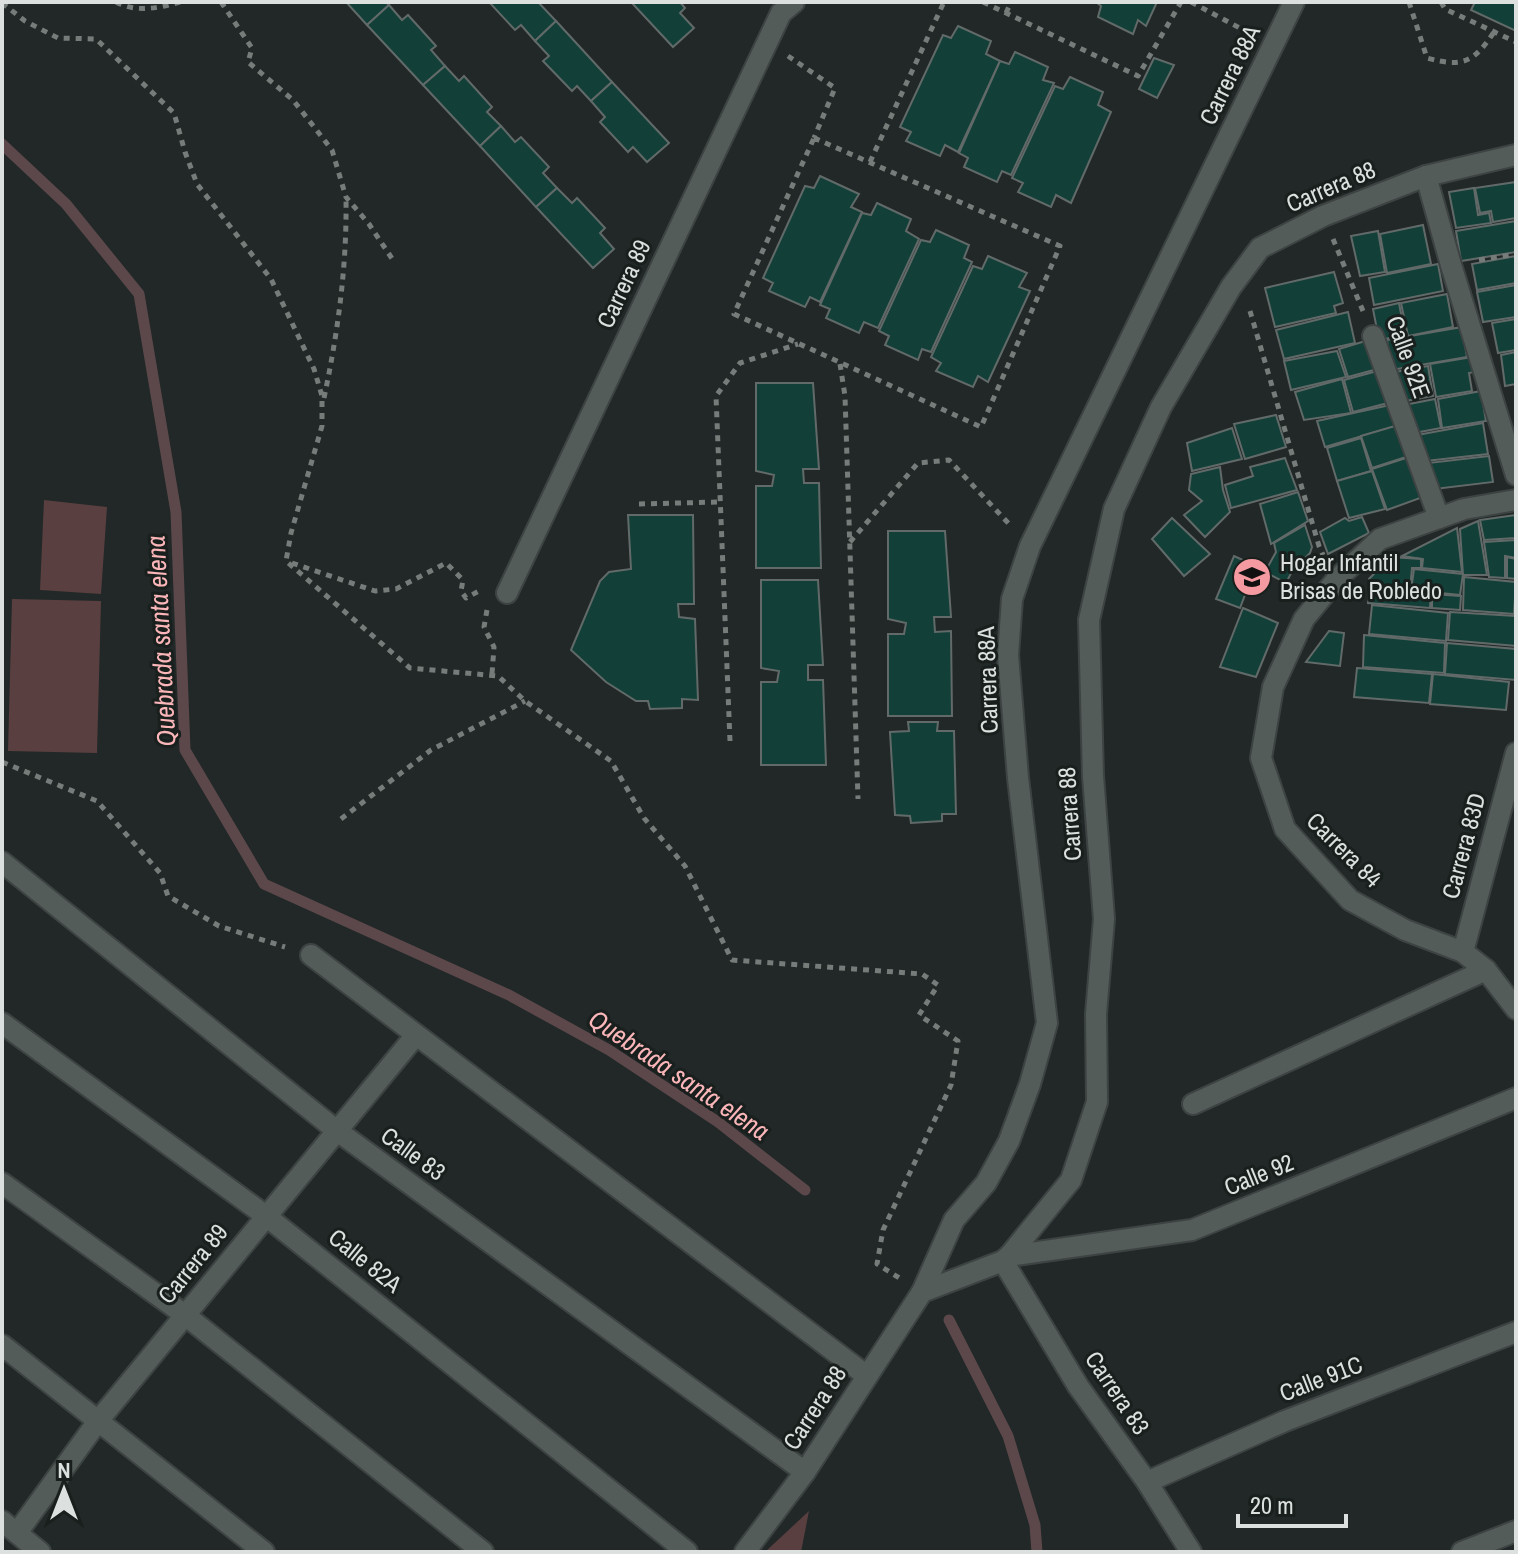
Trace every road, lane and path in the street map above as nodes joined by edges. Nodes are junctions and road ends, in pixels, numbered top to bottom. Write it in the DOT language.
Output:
graph roads {
  1 [pos="116,2"];
  2 [pos="180,2"];
  3 [pos="221,2"];
  4 [pos="794,2"];
  5 [pos="944,2"];
  6 [pos="983,2"];
  7 [pos="1011,2"];
  8 [pos="1181,2"];
  9 [pos="1191,2"];
  10 [pos="1294,2"];
  11 [pos="1409,2"];
  12 [pos="1441,2"];
  13 [pos="2,3"];
  14 [pos="1006,13"];
  15 [pos="1494,32"];
  16 [pos="768,42"];
  17 [pos="1516,42"];
  18 [pos="1273,46"];
  19 [pos="814,138"];
  20 [pos="1516,155"];
  21 [pos="870,162"];
  22 [pos="1426,176"];
  23 [pos="346,197"];
  24 [pos="1323,216"];
  25 [pos="1516,254"];
  26 [pos="395,263"];
  27 [pos="1451,265"];
  28 [pos="1249,305"];
  29 [pos="1373,336"];
  30 [pos="799,344"];
  31 [pos="840,363"];
  32 [pos="322,406"];
  33 [pos="1516,475"];
  34 [pos="1516,500"];
  35 [pos="720,502"];
  36 [pos="639,504"];
  37 [pos="1439,518"];
  38 [pos="850,542"];
  39 [pos="1030,546"];
  40 [pos="286,561"];
  41 [pos="1336,580"];
  42 [pos="486,588"];
  43 [pos="507,593"];
  44 [pos="488,605"];
  45 [pos="492,674"];
  46 [pos="525,701"];
  47 [pos="730,741"];
  48 [pos="1516,753"];
  49 [pos="2,762"];
  50 [pos="858,799"];
  51 [pos="341,819"];
  52 [pos="2,862"];
  53 [pos="1463,952"];
  54 [pos="311,955"];
  55 [pos="1486,970"];
  56 [pos="1516,1009"];
  57 [pos="2,1023"];
  58 [pos="416,1035"];
  59 [pos="1516,1098"];
  60 [pos="1193,1104"];
  61 [pos="336,1130"];
  62 [pos="2,1183"];
  63 [pos="266,1216"];
  64 [pos="1006,1258"];
  65 [pos="922,1292"];
  66 [pos="185,1315"];
  67 [pos="1516,1332"];
  68 [pos="2,1345"];
  69 [pos="867,1376"];
  70 [pos="98,1421"];
  71 [pos="805,1472"];
  72 [pos="1147,1482"];
  73 [pos="10,1527"];
  74 [pos="1516,1531"];
  75 [pos="40,1552"];
  76 [pos="264,1552"];
  77 [pos="483,1552"];
  78 [pos="687,1552"];
  79 [pos="745,1552"];
  80 [pos="1191,1552"];
  81 [pos="1462,1552"];
  1 -- 2 [label="path"];
  3 -- 23 [label="path"];
  4 -- 16 [label="street, Carrera 89"];
  5 -- 21 [label="path"];
  6 -- 14 [label="path"];
  7 -- 14 [label="path"];
  8 -- 14 [label="path"];
  9 -- 18 [label="path"];
  10 -- 18 [label="street, Carrera 88A"];
  11 -- 15 [label="path"];
  12 -- 15 [label="path"];
  13 -- 32 [label="path"];
  15 -- 17 [label="path"];
  16 -- 19 [label="path"];
  16 -- 43 [label="street, Carrera 89"];
  18 -- 39 [label="street, Carrera 88A"];
  19 -- 21 [label="path"];
  19 -- 30 [label="path"];
  20 -- 22 [label="street, Carrera 88"];
  21 -- 31 [label="path"];
  22 -- 24 [label="street, Carrera 88"];
  22 -- 27 [label="street"];
  23 -- 26 [label="path"];
  23 -- 32 [label="path"];
  24 -- 29 [label="path, Calle 92E"];
  24 -- 64 [label="street, Carrera 88"];
  25 -- 27 [label="path"];
  27 -- 33 [label="street"];
  28 -- 41 [label="path"];
  29 -- 37 [label="street, Calle 92E"];
  30 -- 31 [label="path"];
  30 -- 35 [label="path"];
  31 -- 38 [label="path"];
  32 -- 40 [label="path"];
  34 -- 37 [label="street, Carrera 84"];
  35 -- 36 [label="path"];
  35 -- 47 [label="path"];
  37 -- 41 [label="street, Carrera 84"];
  38 -- 39 [label="path"];
  38 -- 50 [label="path"];
  39 -- 65 [label="street, Carrera 88A"];
  40 -- 42 [label="path"];
  40 -- 45 [label="path"];
  41 -- 53 [label="street, Carrera 84"];
  44 -- 45 [label="path"];
  45 -- 46 [label="path"];
  46 -- 51 [label="path"];
  46 -- 65 [label="path"];
  48 -- 53 [label="street, Carrera 83D"];
  49 -- 54 [label="path"];
  52 -- 61 [label="street, Calle 83"];
  53 -- 55 [label="street, Carrera 84"];
  54 -- 58 [label="street"];
  55 -- 56 [label="street, Carrera 84"];
  55 -- 60 [label="street"];
  57 -- 63 [label="street, Calle 82A"];
  58 -- 61 [label="street, Carrera 89"];
  58 -- 69 [label="street"];
  59 -- 64 [label="street, Calle 92"];
  61 -- 63 [label="street, Carrera 89"];
  61 -- 71 [label="street, Calle 83"];
  62 -- 66 [label="street"];
  63 -- 66 [label="street, Carrera 89"];
  63 -- 78 [label="street, Calle 82A"];
  64 -- 65 [label="street, Carrera 88"];
  64 -- 72 [label="street, Carrera 83"];
  65 -- 69 [label="street, Carrera 88"];
  66 -- 70 [label="street, Carrera 89"];
  66 -- 77 [label="street"];
  67 -- 72 [label="street, Calle 91C"];
  68 -- 70 [label="street"];
  69 -- 71 [label="street, Carrera 88"];
  70 -- 73 [label="street, Carrera 89"];
  70 -- 76 [label="street"];
  71 -- 79 [label="street, Carrera 88"];
  72 -- 80 [label="street, Carrera 83"];
  73 -- 75 [label="street"];
  74 -- 81 [label="street"];
}
